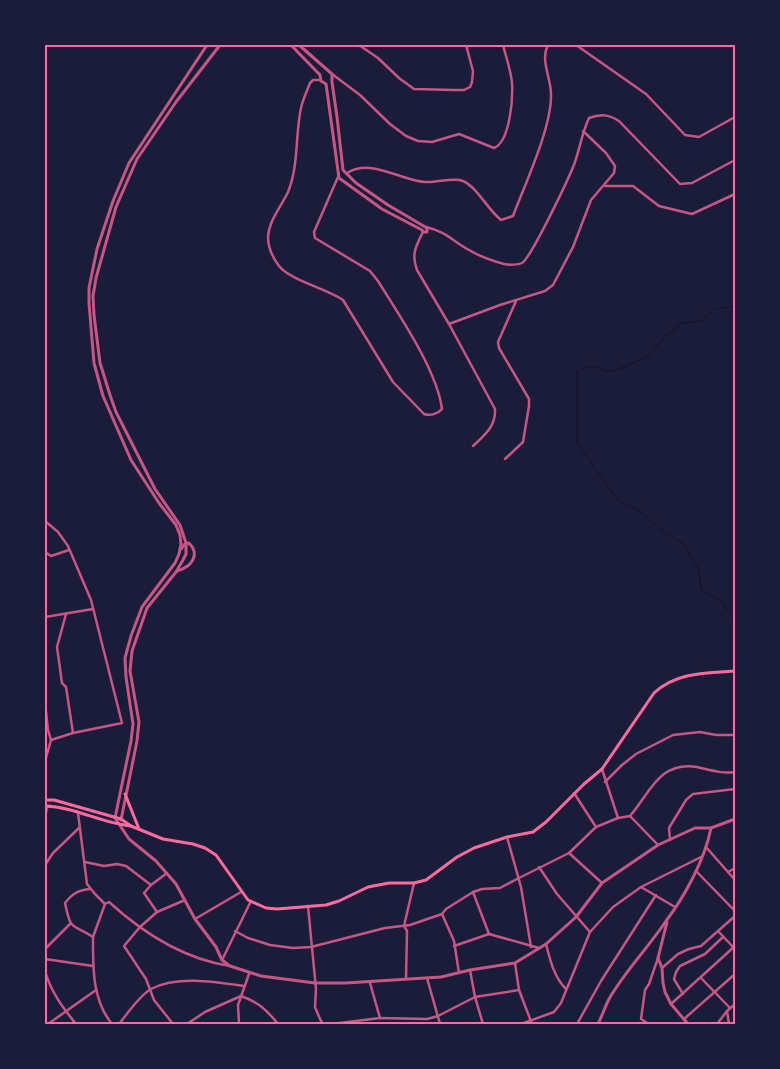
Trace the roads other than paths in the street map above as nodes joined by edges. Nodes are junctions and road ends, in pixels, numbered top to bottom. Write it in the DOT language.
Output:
graph roads {
  1 [pos="207,45"];
  2 [pos="220,45"];
  3 [pos="290,45"];
  4 [pos="299,45"];
  5 [pos="359,45"];
  6 [pos="466,45"];
  7 [pos="503,45"];
  8 [pos="548,45"];
  9 [pos="576,45"];
  10 [pos="328,70"];
  11 [pos="320,74"];
  12 [pos="332,74"];
  13 [pos="320,80"];
  14 [pos="332,82"];
  15 [pos="326,84"];
  16 [pos="735,117"];
  17 [pos="583,131"];
  18 [pos="735,160"];
  19 [pos="346,173"];
  20 [pos="338,175"];
  21 [pos="342,180"];
  22 [pos="605,186"];
  23 [pos="735,194"];
  24 [pos="426,227"];
  25 [pos="423,231"];
  26 [pos="516,301"];
  27 [pos="449,324"];
  28 [pos="473,446"];
  29 [pos="505,459"];
  30 [pos="45,521"];
  31 [pos="186,543"];
  32 [pos="69,550"];
  33 [pos="45,552"];
  34 [pos="179,554"];
  35 [pos="176,572"];
  36 [pos="93,609"];
  37 [pos="66,614"];
  38 [pos="45,617"];
  39 [pos="735,670"];
  40 [pos="45,702"];
  41 [pos="73,733"];
  42 [pos="735,735"];
  43 [pos="51,740"];
  44 [pos="46,751"];
  45 [pos="45,761"];
  46 [pos="602,769"];
  47 [pos="735,772"];
  48 [pos="605,782"];
  49 [pos="735,789"];
  50 [pos="574,793"];
  51 [pos="125,794"];
  52 [pos="45,800"];
  53 [pos="46,806"];
  54 [pos="78,813"];
  55 [pos="630,816"];
  56 [pos="45,818"];
  57 [pos="115,818"];
  58 [pos="618,818"];
  59 [pos="121,819"];
  60 [pos="735,820"];
  61 [pos="118,825"];
  62 [pos="131,826"];
  63 [pos="596,827"];
  64 [pos="80,828"];
  65 [pos="711,828"];
  66 [pos="140,829"];
  67 [pos="507,837"];
  68 [pos="670,840"];
  69 [pos="658,845"];
  70 [pos="706,847"];
  71 [pos="569,853"];
  72 [pos="701,858"];
  73 [pos="84,862"];
  74 [pos="45,865"];
  75 [pos="538,868"];
  76 [pos="735,868"];
  77 [pos="696,870"];
  78 [pos="728,872"];
  79 [pos="167,873"];
  80 [pos="517,879"];
  81 [pos="735,880"];
  82 [pos="414,883"];
  83 [pos="602,883"];
  84 [pos="151,885"];
  85 [pos="641,887"];
  86 [pos="90,888"];
  87 [pos="241,892"];
  88 [pos="473,892"];
  89 [pos="656,895"];
  90 [pos="185,900"];
  91 [pos="250,901"];
  92 [pos="106,904"];
  93 [pos="308,906"];
  94 [pos="675,907"];
  95 [pos="735,911"];
  96 [pos="157,912"];
  97 [pos="442,914"];
  98 [pos="735,916"];
  99 [pos="576,917"];
  100 [pos="195,919"];
  101 [pos="667,921"];
  102 [pos="70,924"];
  103 [pos="404,926"];
  104 [pos="140,927"];
  105 [pos="235,931"];
  106 [pos="718,931"];
  107 [pos="590,932"];
  108 [pos="488,934"];
  109 [pos="93,937"];
  110 [pos="723,937"];
  111 [pos="546,944"];
  112 [pos="454,946"];
  113 [pos="311,947"];
  114 [pos="531,947"];
  115 [pos="539,948"];
  116 [pos="734,948"];
  117 [pos="45,949"];
  118 [pos="658,958"];
  119 [pos="45,960"];
  120 [pos="222,960"];
  121 [pos="516,963"];
  122 [pos="93,966"];
  123 [pos="230,966"];
  124 [pos="662,968"];
  125 [pos="470,970"];
  126 [pos="45,971"];
  127 [pos="249,974"];
  128 [pos="459,974"];
  129 [pos="735,974"];
  130 [pos="428,978"];
  131 [pos="701,978"];
  132 [pos="406,979"];
  133 [pos="314,983"];
  134 [pos="370,983"];
  135 [pos="244,986"];
  136 [pos="150,989"];
  137 [pos="566,989"];
  138 [pos="96,990"];
  139 [pos="519,990"];
  140 [pos="715,992"];
  141 [pos="683,994"];
  142 [pos="241,996"];
  143 [pos="475,997"];
  144 [pos="671,1004"];
  145 [pos="735,1004"];
  146 [pos="730,1008"];
  147 [pos="727,1011"];
  148 [pos="66,1012"];
  149 [pos="438,1016"];
  150 [pos="380,1018"];
  151 [pos="387,1019"];
  152 [pos="683,1020"];
  153 [pos="532,1022"];
  154 [pos="48,1024"];
  155 [pos="76,1024"];
  156 [pos="112,1024"];
  157 [pos="119,1024"];
  158 [pos="173,1024"];
  159 [pos="187,1024"];
  160 [pos="239,1024"];
  161 [pos="278,1024"];
  162 [pos="323,1024"];
  163 [pos="332,1024"];
  164 [pos="387,1024"];
  165 [pos="440,1024"];
  166 [pos="483,1024"];
  167 [pos="521,1024"];
  168 [pos="577,1024"];
  169 [pos="598,1024"];
  170 [pos="649,1024"];
  171 [pos="688,1024"];
  172 [pos="717,1024"];
  173 [pos="730,1024"];
  1 -- 34 [label="street"];
  2 -- 31 [label="street"];
  3 -- 11 [label="street"];
  4 -- 10 [label="street"];
  5 -- 6 [label="street"];
  7 -- 12 [label="street"];
  8 -- 19 [label="street"];
  9 -- 16 [label="street"];
  10 -- 11 [label="street"];
  10 -- 12 [label="street"];
  11 -- 13 [label="street"];
  12 -- 14 [label="street"];
  13 -- 15 [label="street"];
  13 -- 20 [label="street"];
  14 -- 15 [label="street"];
  14 -- 19 [label="street"];
  15 -- 20 [label="street"];
  17 -- 18 [label="street"];
  17 -- 22 [label="street"];
  17 -- 24 [label="street"];
  19 -- 20 [label="street"];
  19 -- 21 [label="street"];
  19 -- 24 [label="street"];
  20 -- 21 [label="street"];
  21 -- 25 [label="street"];
  22 -- 23 [label="street"];
  22 -- 26 [label="street"];
  24 -- 25 [label="street"];
  25 -- 27 [label="street"];
  26 -- 27 [label="street"];
  26 -- 29 [label="street"];
  27 -- 28 [label="street"];
  30 -- 32 [label="street"];
  31 -- 34 [label="street"];
  31 -- 35 [label="street"];
  31 -- 35 [label="street"];
  32 -- 33 [label="street"];
  32 -- 36 [label="street"];
  34 -- 57 [label="street"];
  35 -- 51 [label="street"];
  36 -- 37 [label="street"];
  36 -- 41 [label="street"];
  37 -- 38 [label="street"];
  37 -- 41 [label="street"];
  39 -- 46 [label="main road"];
  40 -- 43 [label="street"];
  41 -- 43 [label="street"];
  42 -- 48 [label="street"];
  43 -- 44 [label="street"];
  44 -- 45 [label="street"];
  46 -- 48 [label="street"];
  46 -- 50 [label="main road"];
  47 -- 55 [label="street"];
  48 -- 58 [label="street"];
  49 -- 68 [label="street"];
  50 -- 63 [label="street"];
  50 -- 67 [label="main road"];
  51 -- 59 [label="street"];
  51 -- 66 [label="main road"];
  52 -- 57 [label="main road"];
  53 -- 54 [label="main road"];
  53 -- 56 [label="street"];
  54 -- 61 [label="main road"];
  54 -- 64 [label="street"];
  55 -- 58 [label="street"];
  55 -- 69 [label="street"];
  57 -- 59 [label="main road"];
  57 -- 61 [label="street"];
  58 -- 63 [label="street"];
  59 -- 61 [label="street"];
  59 -- 62 [label="main road"];
  60 -- 65 [label="street"];
  61 -- 62 [label="main road"];
  61 -- 79 [label="street"];
  62 -- 66 [label="main road"];
  63 -- 71 [label="street"];
  64 -- 73 [label="street"];
  64 -- 74 [label="street"];
  65 -- 68 [label="street"];
  65 -- 70 [label="street"];
  66 -- 87 [label="main road"];
  67 -- 80 [label="street"];
  67 -- 82 [label="main road"];
  68 -- 69 [label="street"];
  69 -- 83 [label="street"];
  70 -- 72 [label="street"];
  70 -- 78 [label="street"];
  71 -- 75 [label="street"];
  71 -- 83 [label="street"];
  72 -- 77 [label="street"];
  72 -- 85 [label="street"];
  73 -- 84 [label="street"];
  73 -- 86 [label="street"];
  75 -- 80 [label="street"];
  75 -- 99 [label="street"];
  76 -- 78 [label="street"];
  77 -- 94 [label="street"];
  77 -- 95 [label="street"];
  78 -- 81 [label="street"];
  79 -- 84 [label="street"];
  79 -- 90 [label="street"];
  80 -- 88 [label="street"];
  80 -- 114 [label="street"];
  82 -- 93 [label="main road"];
  82 -- 103 [label="street"];
  83 -- 99 [label="street"];
  84 -- 96 [label="street"];
  85 -- 89 [label="street"];
  85 -- 107 [label="street"];
  86 -- 92 [label="street"];
  86 -- 102 [label="street"];
  87 -- 91 [label="main road"];
  87 -- 100 [label="street"];
  88 -- 97 [label="street"];
  88 -- 108 [label="street"];
  89 -- 94 [label="street"];
  89 -- 168 [label="street"];
  90 -- 96 [label="street"];
  90 -- 100 [label="street"];
  91 -- 93 [label="main road"];
  91 -- 105 [label="street"];
  92 -- 104 [label="street"];
  92 -- 109 [label="street"];
  93 -- 113 [label="street"];
  94 -- 101 [label="street"];
  96 -- 104 [label="street"];
  97 -- 103 [label="street"];
  97 -- 112 [label="street"];
  98 -- 106 [label="street"];
  99 -- 107 [label="street"];
  99 -- 111 [label="street"];
  100 -- 120 [label="street"];
  101 -- 118 [label="street"];
  101 -- 169 [label="street"];
  102 -- 109 [label="street"];
  102 -- 117 [label="street"];
  103 -- 113 [label="street"];
  103 -- 132 [label="street"];
  104 -- 123 [label="street"];
  104 -- 136 [label="street"];
  105 -- 113 [label="street"];
  105 -- 120 [label="street"];
  106 -- 110 [label="street"];
  106 -- 124 [label="street"];
  107 -- 137 [label="street"];
  108 -- 112 [label="street"];
  108 -- 114 [label="street"];
  109 -- 122 [label="street"];
  110 -- 116 [label="street"];
  110 -- 141 [label="street"];
  111 -- 115 [label="street"];
  111 -- 137 [label="street"];
  112 -- 128 [label="street"];
  113 -- 133 [label="street"];
  114 -- 115 [label="street"];
  115 -- 121 [label="street"];
  116 -- 131 [label="street"];
  118 -- 124 [label="street"];
  118 -- 170 [label="street"];
  119 -- 122 [label="street"];
  120 -- 123 [label="street"];
  121 -- 125 [label="street"];
  121 -- 139 [label="street"];
  122 -- 138 [label="street"];
  123 -- 127 [label="street"];
  124 -- 144 [label="street"];
  125 -- 128 [label="street"];
  125 -- 143 [label="street"];
  126 -- 148 [label="street"];
  127 -- 133 [label="street"];
  127 -- 135 [label="street"];
  128 -- 130 [label="street"];
  129 -- 140 [label="street"];
  130 -- 132 [label="street"];
  130 -- 149 [label="street"];
  131 -- 140 [label="street"];
  131 -- 141 [label="street"];
  132 -- 134 [label="street"];
  133 -- 134 [label="street"];
  133 -- 162 [label="street"];
  134 -- 150 [label="street"];
  135 -- 136 [label="street"];
  135 -- 142 [label="street"];
  136 -- 157 [label="street"];
  136 -- 158 [label="street"];
  137 -- 153 [label="street"];
  138 -- 148 [label="street"];
  138 -- 156 [label="street"];
  139 -- 143 [label="street"];
  139 -- 153 [label="street"];
  140 -- 146 [label="street"];
  140 -- 152 [label="street"];
  141 -- 144 [label="street"];
  142 -- 159 [label="street"];
  142 -- 160 [label="street"];
  142 -- 161 [label="street"];
  143 -- 149 [label="street"];
  143 -- 166 [label="street"];
  144 -- 152 [label="street"];
  145 -- 146 [label="street"];
  146 -- 147 [label="street"];
  147 -- 172 [label="street"];
  147 -- 173 [label="street"];
  148 -- 154 [label="street"];
  148 -- 155 [label="street"];
  149 -- 151 [label="street"];
  149 -- 165 [label="street"];
  150 -- 151 [label="street"];
  150 -- 163 [label="street"];
  151 -- 164 [label="street"];
  152 -- 171 [label="street"];
  153 -- 167 [label="street"];
}
